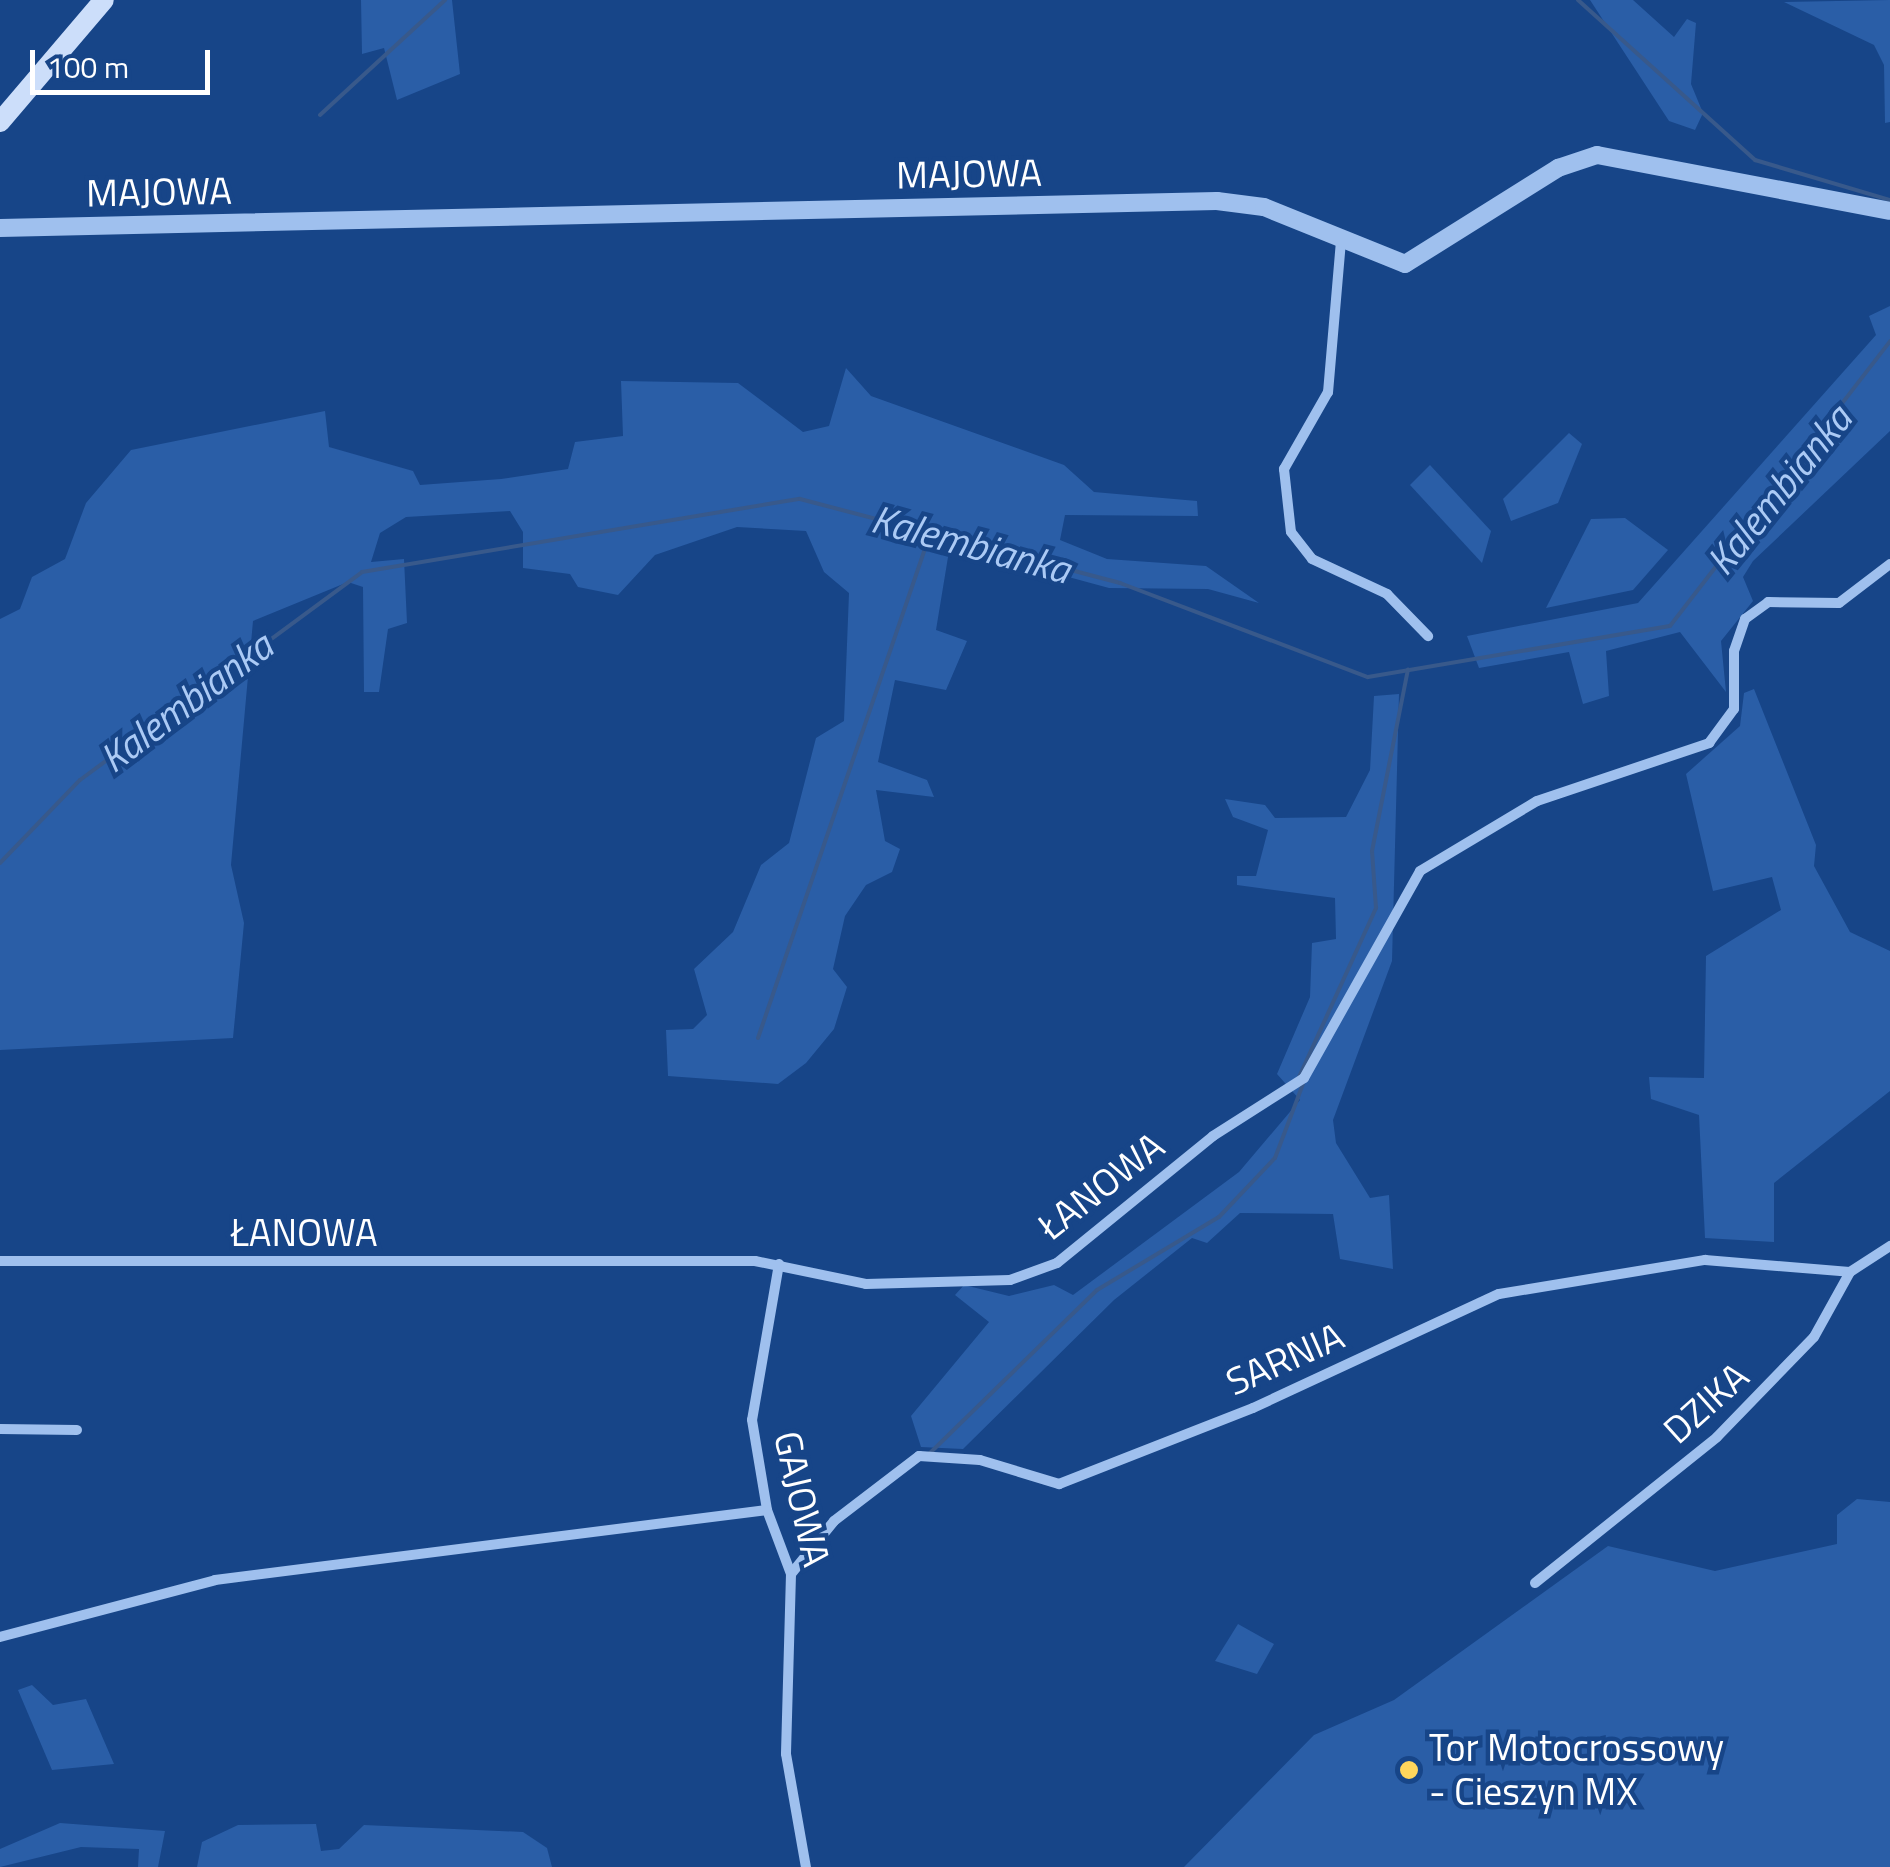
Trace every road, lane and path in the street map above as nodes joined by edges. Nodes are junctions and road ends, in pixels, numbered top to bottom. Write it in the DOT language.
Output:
graph roads {
  1 [pos="104,0"];
  2 [pos="0,122"];
  3 [pos="1890,211"];
  4 [pos="0,228"];
  5 [pos="1341,241"];
  6 [pos="1890,564"];
  7 [pos="1428,636"];
  8 [pos="1890,1246"];
  9 [pos="0,1261"];
  10 [pos="779,1264"];
  11 [pos="1850,1272"];
  12 [pos="0,1430"];
  13 [pos="78,1430"];
  14 [pos="767,1510"];
  15 [pos="791,1574"];
  16 [pos="1535,1582"];
  17 [pos="0,1637"];
  18 [pos="806,1867"];
  1 -- 2 [label="main road"];
  3 -- 5 [label="street, MAJOWA"];
  4 -- 5 [label="street, MAJOWA"];
  5 -- 7 [label="street"];
  6 -- 10 [label="street, ŁANOWA"];
  8 -- 11 [label="street, DZIKA"];
  9 -- 10 [label="street, ŁANOWA"];
  10 -- 14 [label="street, GAJOWA"];
  11 -- 15 [label="street, SARNIA"];
  11 -- 16 [label="street, DZIKA"];
  12 -- 13 [label="street"];
  14 -- 15 [label="street, GAJOWA"];
  14 -- 17 [label="street"];
  15 -- 18 [label="street, GAJOWA"];
}
